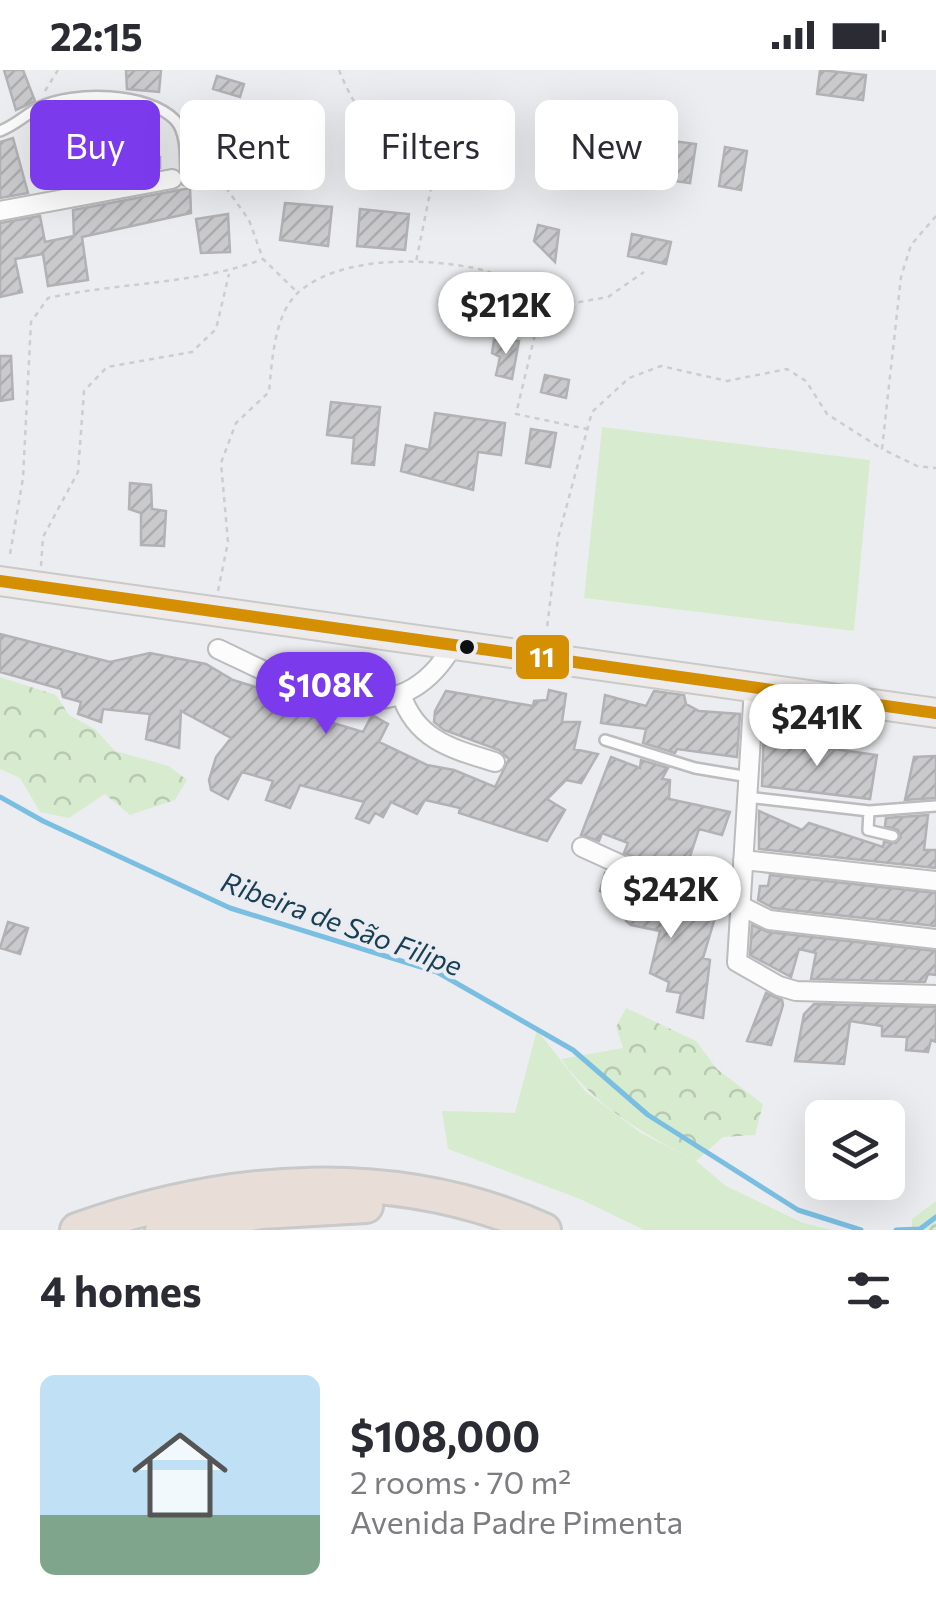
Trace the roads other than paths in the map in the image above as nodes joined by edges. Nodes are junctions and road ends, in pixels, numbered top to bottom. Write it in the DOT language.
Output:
graph roads {
  1 [pos="0,131"];
  2 [pos="179,180"];
  3 [pos="0,211"];
  4 [pos="0,581"];
  5 [pos="452,647"];
  6 [pos="218,649"];
  7 [pos="754,688"];
  8 [pos="401,694"];
  9 [pos="936,713"];
  10 [pos="606,740"];
  11 [pos="495,762"];
  12 [pos="748,777"];
  13 [pos="747,797"];
  14 [pos="936,806"];
  15 [pos="868,811"];
  16 [pos="893,836"];
  17 [pos="582,847"];
  18 [pos="743,860"];
  19 [pos="936,880"];
  20 [pos="740,906"];
  21 [pos="936,939"];
  22 [pos="936,995"];
  23 [pos="77,1230"];
  24 [pos="162,1230"];
  25 [pos="490,1230"];
  26 [pos="544,1230"];
  1 -- 2 [label="lane"];
  2 -- 3 [label="street"];
  4 -- 5 [label="main road"];
  5 -- 7 [label="main road"];
  5 -- 8 [label="street"];
  6 -- 8 [label="street"];
  7 -- 9 [label="main road"];
  7 -- 12 [label="street"];
  8 -- 11 [label="street"];
  10 -- 12 [label="lane"];
  12 -- 13 [label="street"];
  13 -- 15 [label="lane"];
  13 -- 18 [label="street"];
  14 -- 15 [label="lane"];
  15 -- 16 [label="lane"];
  17 -- 20 [label="street"];
  18 -- 19 [label="street"];
  18 -- 20 [label="street"];
  20 -- 21 [label="street"];
  20 -- 22 [label="street"];
  23 -- 26 [label="highway"];
  24 -- 25 [label="highway"];
}
